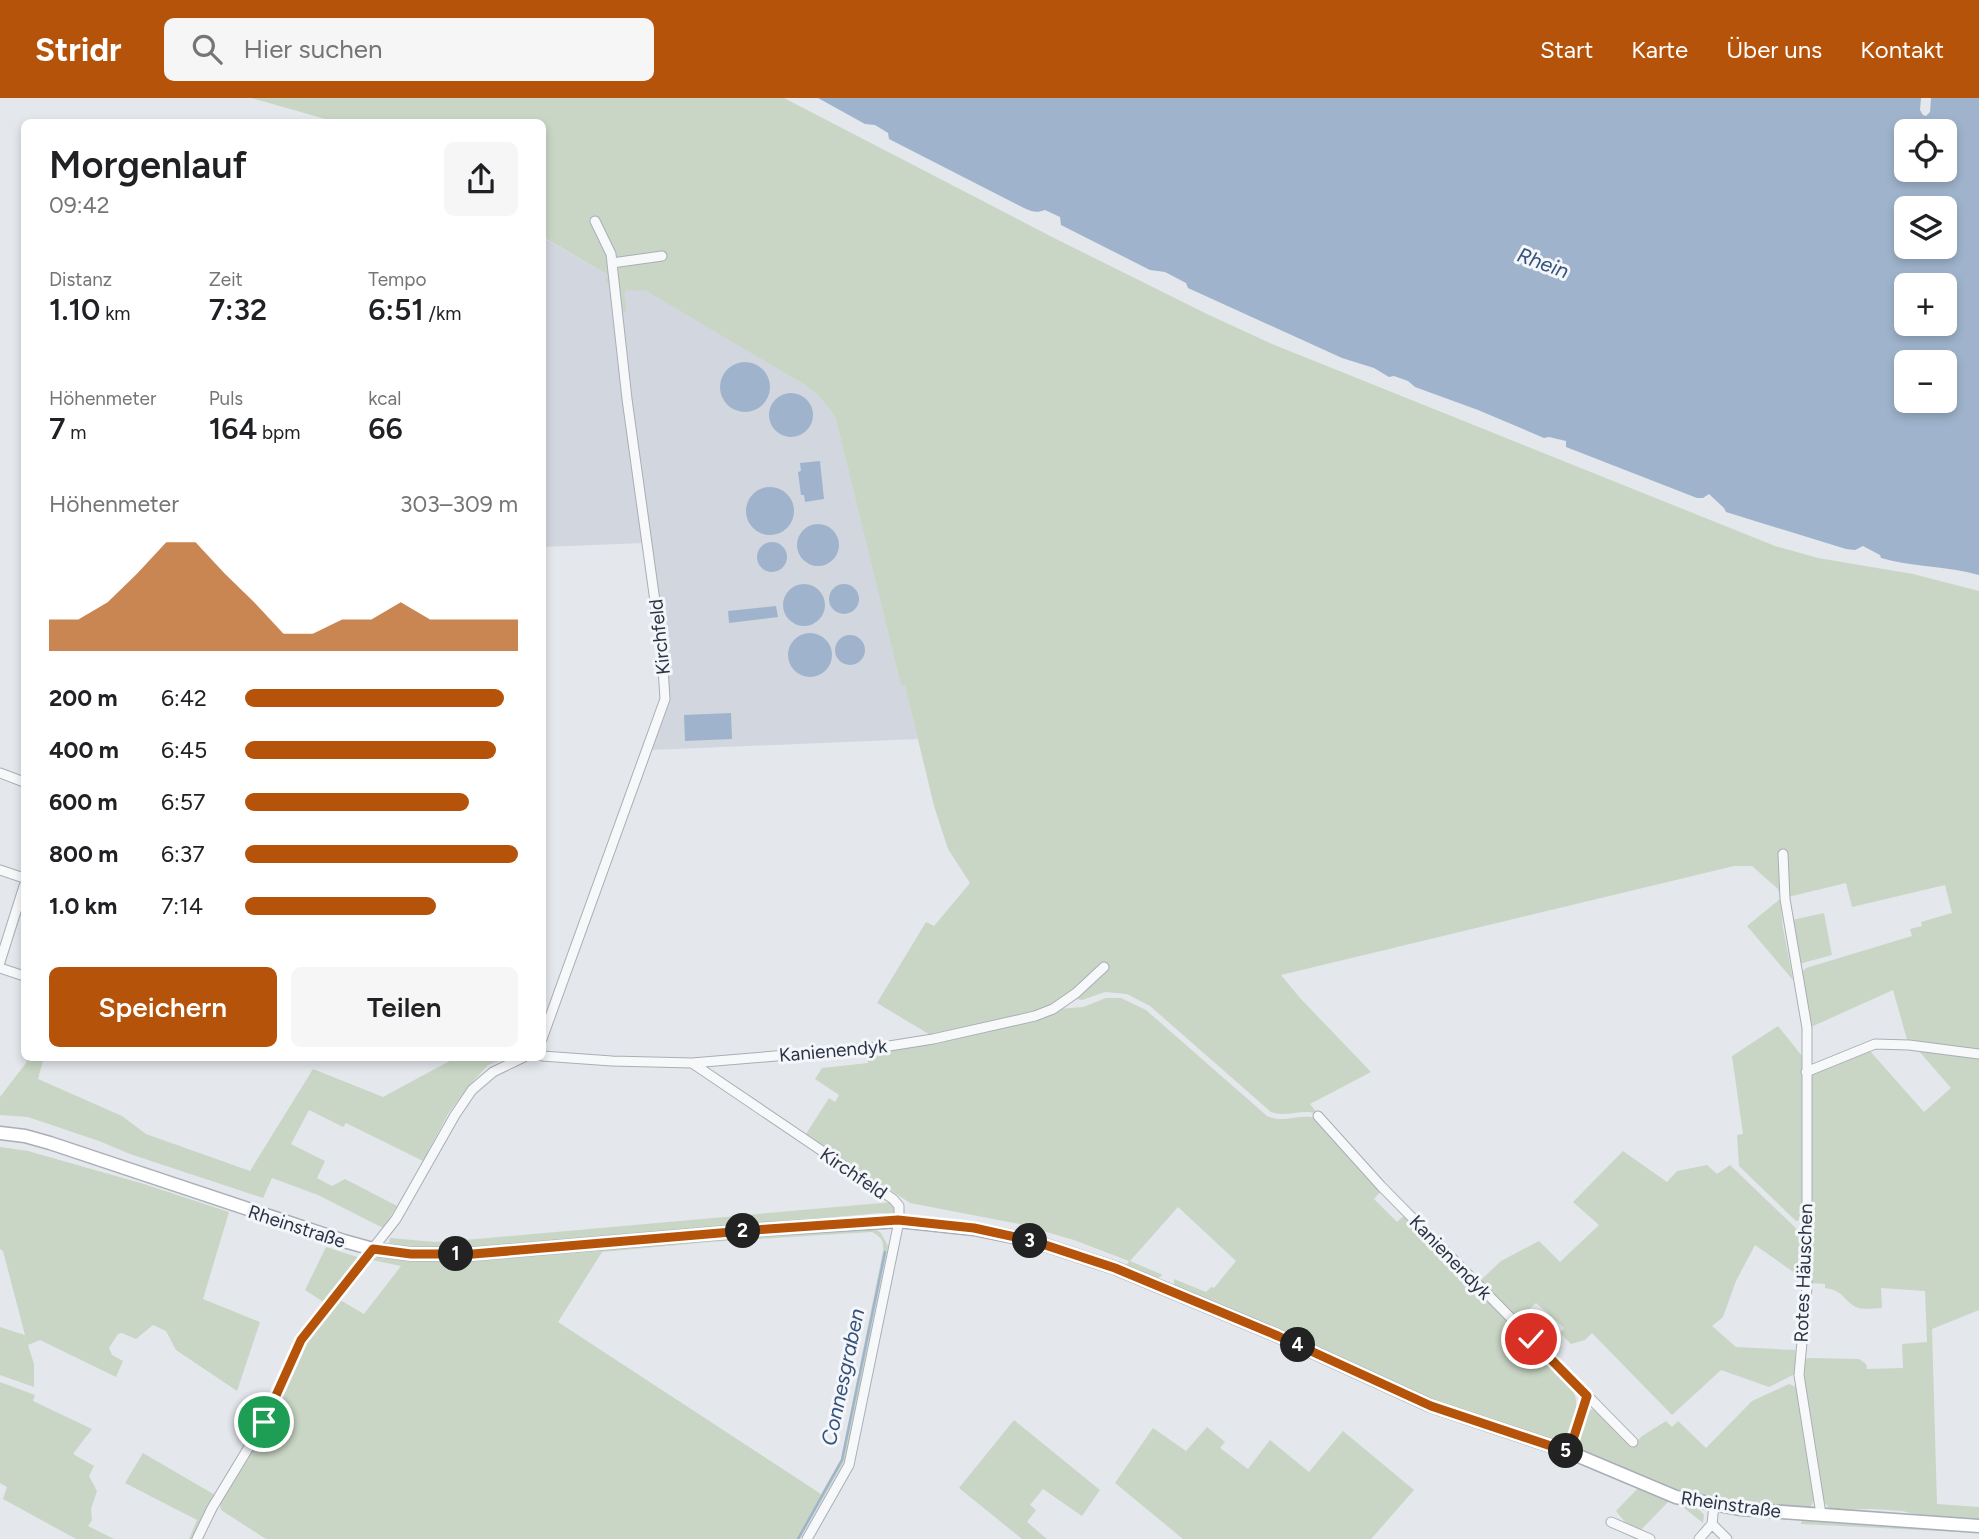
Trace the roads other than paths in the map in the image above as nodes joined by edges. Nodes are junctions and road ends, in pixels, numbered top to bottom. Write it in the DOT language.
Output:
graph roads {
  1 [pos="595,221"];
  2 [pos="662,256"];
  3 [pos="612,263"];
  4 [pos="0,773"];
  5 [pos="21,781"];
  6 [pos="1783,854"];
  7 [pos="0,870"];
  8 [pos="21,877"];
  9 [pos="21,896"];
  10 [pos="0,962"];
  11 [pos="1104,967"];
  12 [pos="0,968"];
  13 [pos="21,975"];
  14 [pos="546,1028"];
  15 [pos="1979,1054"];
  16 [pos="546,1056"];
  17 [pos="516,1061"];
  18 [pos="692,1063"];
  19 [pos="1806,1072"];
  20 [pos="1318,1116"];
  21 [pos="0,1133"];
  22 [pos="898,1220"];
  23 [pos="373,1249"];
  24 [pos="1587,1396"];
  25 [pos="1633,1442"];
  26 [pos="1569,1452"];
  27 [pos="1714,1505"];
  28 [pos="1821,1514"];
  29 [pos="1611,1522"];
  30 [pos="1712,1524"];
  31 [pos="1979,1526"];
  32 [pos="197,1539"];
  33 [pos="807,1539"];
  34 [pos="1650,1539"];
  35 [pos="1699,1539"];
  36 [pos="1727,1539"];
  1 -- 3 [label="street, Kirchfeld"];
  2 -- 3 [label="street"];
  3 -- 14 [label="street, Kirchfeld"];
  4 -- 5 [label="street"];
  6 -- 19 [label="street, Rotes Häuschen"];
  7 -- 8 [label="street"];
  9 -- 10 [label="street"];
  11 -- 18 [label="street, Kanienendyk"];
  12 -- 13 [label="street"];
  15 -- 19 [label="street"];
  16 -- 18 [label="street, Kanienendyk"];
  17 -- 23 [label="street"];
  18 -- 22 [label="street, Kirchfeld"];
  19 -- 28 [label="street, Rotes Häuschen"];
  20 -- 24 [label="street, Kanienendyk"];
  21 -- 23 [label="main road, Rheinstraße"];
  22 -- 23 [label="main road, Rheinstraße"];
  22 -- 26 [label="main road, Rheinstraße"];
  22 -- 33 [label="street"];
  23 -- 32 [label="street"];
  24 -- 25 [label="street, Kanienendyk"];
  24 -- 26 [label="street"];
  26 -- 27 [label="main road, Rheinstraße"];
  27 -- 28 [label="main road, Rheinstraße"];
  27 -- 30 [label="street"];
  28 -- 31 [label="main road, Rheinstraße"];
  29 -- 34 [label="street"];
  30 -- 35 [label="street"];
  30 -- 36 [label="street"];
}
